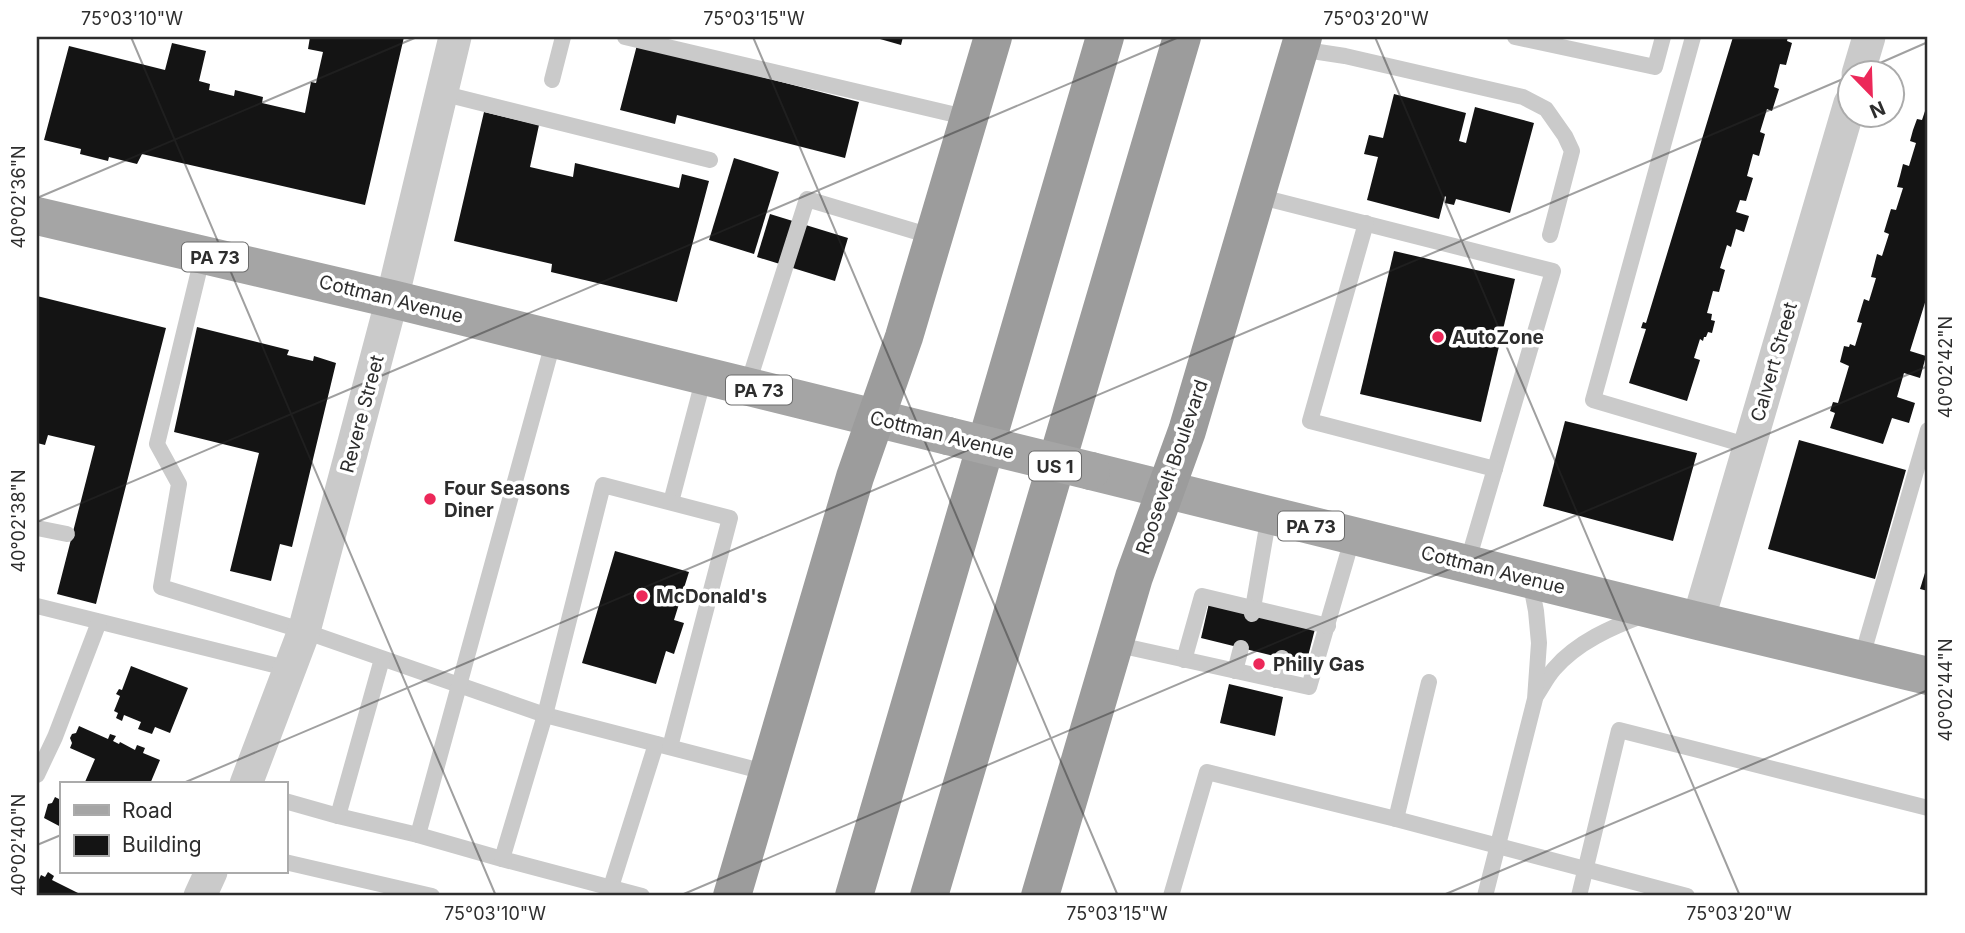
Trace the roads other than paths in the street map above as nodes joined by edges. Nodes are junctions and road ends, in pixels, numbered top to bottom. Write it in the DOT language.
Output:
graph roads {
  1 [pos="454,37"];
  2 [pos="563,37"];
  3 [pos="625,37"];
  4 [pos="993,37"];
  5 [pos="1105,37"];
  6 [pos="1182,37"];
  7 [pos="1515,37"];
  8 [pos="1663,37"];
  9 [pos="1693,37"];
  10 [pos="1869,37"];
  11 [pos="1301,43"];
  12 [pos="1862,60"];
  13 [pos="552,80"];
  14 [pos="441,93"];
  15 [pos="969,118"];
  16 [pos="1842,130"];
  17 [pos="710,160"];
  18 [pos="1257,196"];
  19 [pos="37,216"];
  20 [pos="1366,223"];
  21 [pos="1550,235"];
  22 [pos="934,237"];
  23 [pos="203,254"];
  24 [pos="392,299"];
  25 [pos="554,339"];
  26 [pos="704,377"];
  27 [pos="747,387"];
  28 [pos="876,418"];
  29 [pos="1928,430"];
  30 [pos="1749,446"];
  31 [pos="1495,469"];
  32 [pos="1166,490"];
  33 [pos="671,502"];
  34 [pos="1269,515"];
  35 [pos="37,528"];
  36 [pos="67,534"];
  37 [pos="1353,536"];
  38 [pos="1467,564"];
  39 [pos="1530,579"];
  40 [pos="37,606"];
  41 [pos="1657,610"];
  42 [pos="1253,611"];
  43 [pos="1698,621"];
  44 [pos="99,622"];
  45 [pos="1328,626"];
  46 [pos="304,631"];
  47 [pos="1114,644"];
  48 [pos="1241,648"];
  49 [pos="1282,658"];
  50 [pos="383,659"];
  51 [pos="1184,660"];
  52 [pos="1861,660"];
  53 [pos="290,669"];
  54 [pos="1235,671"];
  55 [pos="1928,676"];
  56 [pos="1276,680"];
  57 [pos="1429,682"];
  58 [pos="460,685"];
  59 [pos="1535,699"];
  60 [pos="545,715"];
  61 [pos="663,746"];
  62 [pos="769,773"];
  63 [pos="37,775"];
  64 [pos="247,782"];
  65 [pos="287,803"];
  66 [pos="1928,808"];
  67 [pos="338,816"];
  68 [pos="1396,819"];
  69 [pos="418,835"];
  70 [pos="1498,846"];
  71 [pos="502,859"];
  72 [pos="287,862"];
  73 [pos="1585,868"];
  74 [pos="210,874"];
  75 [pos="611,887"];
  76 [pos="200,896"];
  77 [pos="432,896"];
  78 [pos="642,896"];
  79 [pos="733,896"];
  80 [pos="854,896"];
  81 [pos="929,896"];
  82 [pos="1040,896"];
  83 [pos="1171,896"];
  84 [pos="1485,896"];
  85 [pos="1578,896"];
  86 [pos="1687,896"];
  1 -- 14 [label="street, Revere Street"];
  2 -- 13 [label="lane"];
  3 -- 15 [label="lane"];
  4 -- 15 [label="highway"];
  5 -- 80 [label="highway"];
  6 -- 81 [label="highway, US 1"];
  7 -- 8 [label="lane"];
  9 -- 30 [label="lane"];
  10 -- 12 [label="street"];
  11 -- 18 [label="highway, Roosevelt Boulevard"];
  11 -- 21 [label="lane"];
  14 -- 17 [label="lane"];
  14 -- 24 [label="street, Revere Street"];
  15 -- 22 [label="highway"];
  16 -- 30 [label="street, Calvert Street"];
  18 -- 20 [label="lane"];
  18 -- 32 [label="highway, Roosevelt Boulevard"];
  19 -- 23 [label="main road, Cottman Avenue / PA 73"];
  20 -- 31 [label="lane"];
  20 -- 31 [label="lane"];
  22 -- 27 [label="lane"];
  22 -- 28 [label="highway"];
  23 -- 24 [label="main road, Cottman Avenue / PA 73"];
  23 -- 46 [label="lane"];
  24 -- 25 [label="main road, Cottman Avenue / PA 73"];
  24 -- 46 [label="street, Revere Street"];
  25 -- 26 [label="main road, Cottman Avenue / PA 73"];
  25 -- 58 [label="lane"];
  26 -- 27 [label="main road, Cottman Avenue / PA 73"];
  26 -- 33 [label="lane"];
  27 -- 28 [label="main road, Cottman Avenue / PA 73"];
  28 -- 32 [label="main road, Cottman Avenue / PA 73, bridge"];
  28 -- 62 [label="highway"];
  29 -- 52 [label="lane"];
  30 -- 43 [label="street, Calvert Street"];
  31 -- 38 [label="lane"];
  32 -- 34 [label="main road, Cottman Avenue / PA 73"];
  32 -- 47 [label="highway, Roosevelt Boulevard"];
  33 -- 60 [label="lane"];
  33 -- 61 [label="lane"];
  34 -- 37 [label="main road, Cottman Avenue / PA 73"];
  34 -- 42 [label="lane"];
  35 -- 36 [label="lane"];
  37 -- 38 [label="main road, Cottman Avenue / PA 73"];
  37 -- 45 [label="lane"];
  38 -- 39 [label="main road, Cottman Avenue / PA 73"];
  39 -- 41 [label="main road, Cottman Avenue / PA 73"];
  39 -- 59 [label="lane"];
  40 -- 44 [label="lane"];
  41 -- 43 [label="main road, Cottman Avenue / PA 73"];
  41 -- 59 [label="lane"];
  42 -- 45 [label="lane"];
  42 -- 51 [label="lane"];
  43 -- 52 [label="main road, Cottman Avenue / PA 73"];
  44 -- 53 [label="lane"];
  44 -- 63 [label="lane"];
  45 -- 56 [label="lane"];
  46 -- 50 [label="lane"];
  46 -- 53 [label="street, Revere Street"];
  47 -- 51 [label="lane"];
  47 -- 82 [label="highway, Roosevelt Boulevard"];
  48 -- 54 [label="lane"];
  49 -- 56 [label="lane"];
  50 -- 58 [label="lane"];
  50 -- 67 [label="lane"];
  51 -- 54 [label="lane"];
  52 -- 55 [label="main road, Cottman Avenue / PA 73"];
  53 -- 64 [label="street, Revere Street"];
  54 -- 56 [label="lane"];
  57 -- 68 [label="lane"];
  58 -- 60 [label="lane"];
  58 -- 69 [label="lane"];
  59 -- 70 [label="lane"];
  60 -- 61 [label="lane"];
  60 -- 71 [label="lane"];
  61 -- 62 [label="lane"];
  61 -- 75 [label="lane"];
  62 -- 79 [label="highway"];
  65 -- 67 [label="lane"];
  66 -- 73 [label="lane"];
  67 -- 69 [label="lane"];
  68 -- 70 [label="lane"];
  68 -- 83 [label="lane"];
  69 -- 71 [label="lane"];
  70 -- 73 [label="lane"];
  70 -- 84 [label="lane"];
  71 -- 75 [label="lane"];
  72 -- 77 [label="lane"];
  73 -- 85 [label="lane"];
  73 -- 86 [label="lane"];
  74 -- 76 [label="street"];
  75 -- 78 [label="lane"];
}
